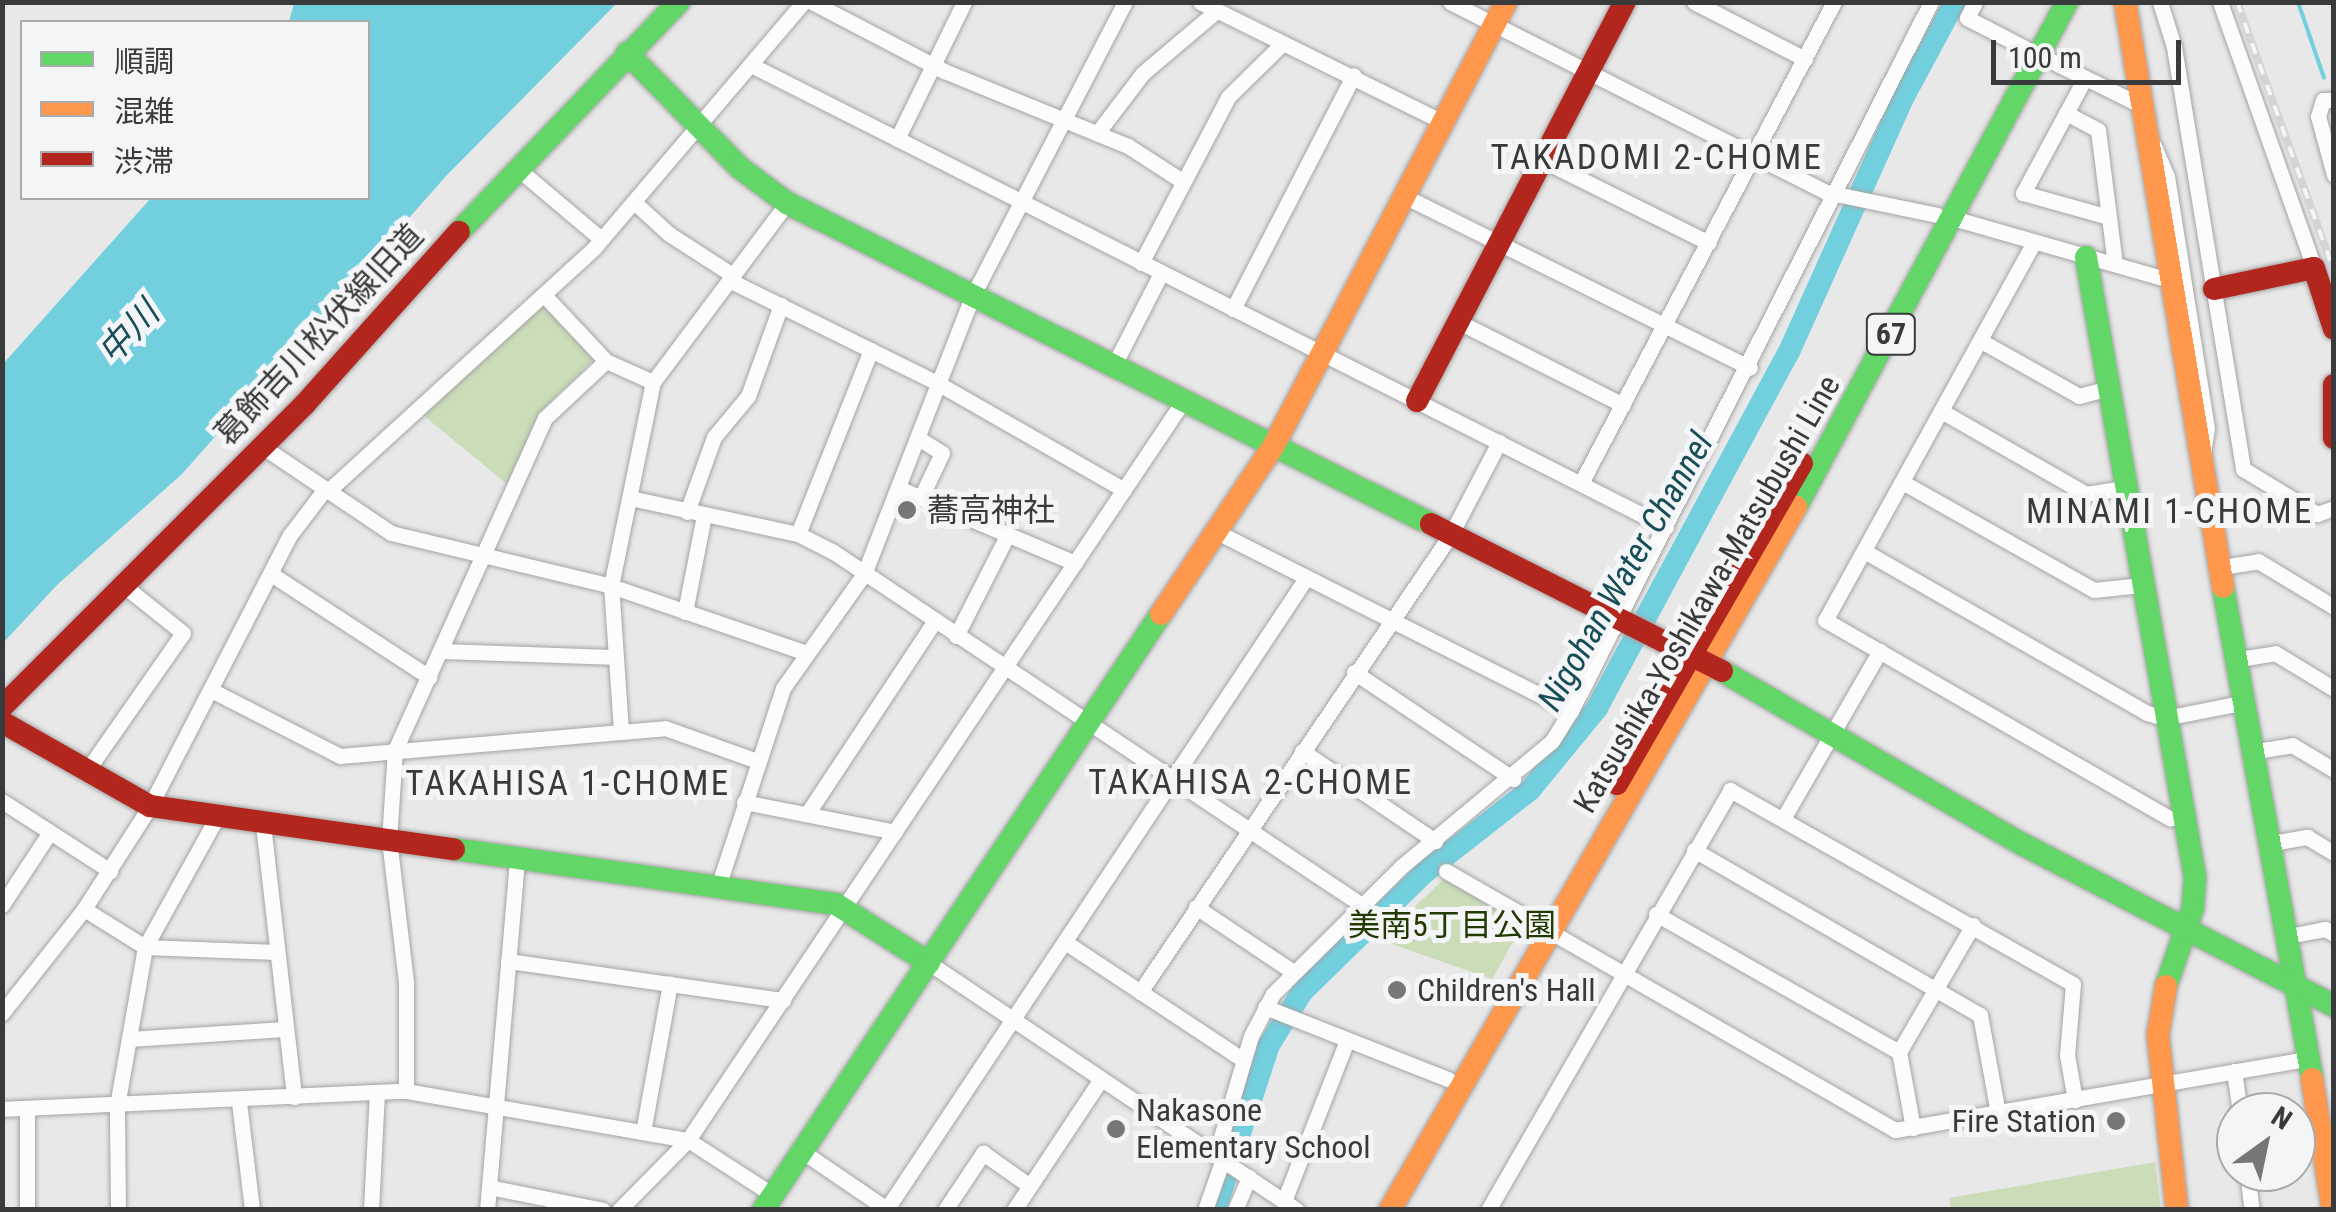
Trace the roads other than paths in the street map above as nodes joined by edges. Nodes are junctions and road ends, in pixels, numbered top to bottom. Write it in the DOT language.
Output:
graph roads {
  1 [pos="679,2"];
  2 [pos="803,2"];
  3 [pos="812,2"];
  4 [pos="964,2"];
  5 [pos="1124,2"];
  6 [pos="1200,2"];
  7 [pos="1450,2"];
  8 [pos="1506,2"];
  9 [pos="1625,2"];
  10 [pos="1694,2"];
  11 [pos="1834,2"];
  12 [pos="1931,2"];
  13 [pos="1975,2"];
  14 [pos="2049,2"];
  15 [pos="2067,2"];
  16 [pos="2126,2"];
  17 [pos="2160,2"];
  18 [pos="2220,2"];
  19 [pos="1216,11"];
  20 [pos="1495,24"];
  21 [pos="1281,45"];
  22 [pos="2032,51"];
  23 [pos="628,53"];
  24 [pos="1805,59"];
  25 [pos="751,65"];
  26 [pos="933,66"];
  27 [pos="1588,72"];
  28 [pos="1354,76"];
  29 [pos="2085,78"];
  30 [pos="2334,100"];
  31 [pos="2066,114"];
  32 [pos="1065,116"];
  33 [pos="2145,118"];
  34 [pos="1443,122"];
  35 [pos="699,126"];
  36 [pos="1098,132"];
  37 [pos="897,140"];
  38 [pos="1754,155"];
  39 [pos="1542,160"];
  40 [pos="517,168"];
  41 [pos="2334,175"];
  42 [pos="1182,181"];
  43 [pos="1841,194"];
  44 [pos="1404,196"];
  45 [pos="634,202"];
  46 [pos="1020,202"];
  47 [pos="787,203"];
  48 [pos="1945,217"];
  49 [pos="2109,217"];
  50 [pos="602,239"];
  51 [pos="2034,242"];
  52 [pos="1709,243"];
  53 [pos="1498,244"];
  54 [pos="2086,257"];
  55 [pos="1141,263"];
  56 [pos="2115,264"];
  57 [pos="2314,268"];
  58 [pos="1161,273"];
  59 [pos="732,279"];
  60 [pos="2169,280"];
  61 [pos="2211,292"];
  62 [pos="544,295"];
  63 [pos="973,295"];
  64 [pos="2184,299"];
  65 [pos="780,305"];
  66 [pos="1233,309"];
  67 [pos="1457,321"];
  68 [pos="1666,326"];
  69 [pos="2334,329"];
  70 [pos="1981,341"];
  71 [pos="871,350"];
  72 [pos="1322,353"];
  73 [pos="606,360"];
  74 [pos="1112,367"];
  75 [pos="1750,368"];
  76 [pos="653,382"];
  77 [pos="938,384"];
  78 [pos="2334,385"];
  79 [pos="2105,389"];
  80 [pos="1183,400"];
  81 [pos="1416,401"];
  82 [pos="1623,405"];
  83 [pos="1943,412"];
  84 [pos="918,438"];
  85 [pos="2334,438"];
  86 [pos="1499,442"];
  87 [pos="1274,445"];
  88 [pos="263,447"];
  89 [pos="2200,470"];
  90 [pos="1904,483"];
  91 [pos="1581,484"];
  92 [pos="898,488"];
  93 [pos="2123,488"];
  94 [pos="326,490"];
  95 [pos="1124,490"];
  96 [pos="921,497"];
  97 [pos="630,498"];
  98 [pos="2334,508"];
  99 [pos="687,512"];
  100 [pos="704,515"];
  101 [pos="1666,527"];
  102 [pos="1217,532"];
  103 [pos="798,534"];
  104 [pos="1008,534"];
  105 [pos="1451,534"];
  106 [pos="1864,550"];
  107 [pos="486,556"];
  108 [pos="1076,563"];
  109 [pos="2222,568"];
  110 [pos="271,574"];
  111 [pos="864,574"];
  112 [pos="1306,578"];
  113 [pos="122,585"];
  114 [pos="2141,585"];
  115 [pos="611,586"];
  116 [pos="2334,606"];
  117 [pos="686,612"];
  118 [pos="1390,620"];
  119 [pos="934,622"];
  120 [pos="1632,623"];
  121 [pos="956,636"];
  122 [pos="443,651"];
  123 [pos="1880,651"];
  124 [pos="808,653"];
  125 [pos="611,656"];
  126 [pos="1699,658"];
  127 [pos="2239,658"];
  128 [pos="1006,668"];
  129 [pos="1354,672"];
  130 [pos="429,677"];
  131 [pos="2334,688"];
  132 [pos="213,691"];
  133 [pos="2246,702"];
  134 [pos="2,707"];
  135 [pos="1571,711"];
  136 [pos="2165,718"];
  137 [pos="2,722"];
  138 [pos="1090,724"];
  139 [pos="621,731"];
  140 [pos="1833,734"];
  141 [pos="395,750"];
  142 [pos="2256,750"];
  143 [pos="1302,751"];
  144 [pos="757,760"];
  145 [pos="2334,770"];
  146 [pos="86,772"];
  147 [pos="1512,778"];
  148 [pos="1173,780"];
  149 [pos="2,801"];
  150 [pos="744,802"];
  151 [pos="150,806"];
  152 [pos="807,814"];
  153 [pos="217,817"];
  154 [pos="2184,817"];
  155 [pos="1784,818"];
  156 [pos="264,824"];
  157 [pos="1248,829"];
  158 [pos="50,832"];
  159 [pos="895,832"];
  160 [pos="390,840"];
  161 [pos="1435,841"];
  162 [pos="2272,843"];
  163 [pos="1694,850"];
  164 [pos="2334,853"];
  165 [pos="516,859"];
  166 [pos="110,870"];
  167 [pos="1446,871"];
  168 [pos="718,886"];
  169 [pos="2,905"];
  170 [pos="1363,906"];
  171 [pos="845,907"];
  172 [pos="84,908"];
  173 [pos="1196,908"];
  174 [pos="1656,914"];
  175 [pos="1972,926"];
  176 [pos="1544,928"];
  177 [pos="2185,928"];
  178 [pos="2334,934"];
  179 [pos="2290,936"];
  180 [pos="1065,942"];
  181 [pos="146,947"];
  182 [pos="276,952"];
  183 [pos="508,961"];
  184 [pos="929,962"];
  185 [pos="1293,972"];
  186 [pos="1622,975"];
  187 [pos="670,983"];
  188 [pos="2297,986"];
  189 [pos="1936,989"];
  190 [pos="1140,992"];
  191 [pos="782,1000"];
  192 [pos="6,1002"];
  193 [pos="1265,1006"];
  194 [pos="2334,1006"];
  195 [pos="1012,1020"];
  196 [pos="285,1029"];
  197 [pos="130,1040"];
  198 [pos="1347,1040"];
  199 [pos="1899,1052"];
  200 [pos="2310,1058"];
  201 [pos="1244,1060"];
  202 [pos="2234,1071"];
  203 [pos="1101,1079"];
  204 [pos="1448,1079"];
  205 [pos="2160,1084"];
  206 [pos="406,1091"];
  207 [pos="2237,1092"];
  208 [pos="377,1093"];
  209 [pos="294,1097"];
  210 [pos="2074,1100"];
  211 [pos="239,1102"];
  212 [pos="117,1106"];
  213 [pos="496,1106"];
  214 [pos="2,1109"];
  215 [pos="27,1112"];
  216 [pos="1998,1113"];
  217 [pos="1913,1128"];
  218 [pos="643,1132"];
  219 [pos="688,1140"];
  220 [pos="803,1152"];
  221 [pos="1220,1157"];
  222 [pos="1245,1174"];
  223 [pos="1030,1186"];
  224 [pos="489,1187"];
  225 [pos="768,1202"];
  226 [pos="1290,1205"];
  227 [pos="887,1209"];
  228 [pos="27,1210"];
  229 [pos="118,1210"];
  230 [pos="252,1210"];
  231 [pos="370,1210"];
  232 [pos="486,1210"];
  233 [pos="602,1210"];
  234 [pos="619,1210"];
  235 [pos="946,1210"];
  236 [pos="1014,1210"];
  237 [pos="1205,1210"];
  238 [pos="1235,1210"];
  239 [pos="1373,1210"];
  240 [pos="1390,1210"];
  241 [pos="1488,1210"];
  242 [pos="2178,1210"];
  243 [pos="2333,1210"];
  1 -- 23 [label="street, 葛飾吉川松伏線旧道"];
  2 -- 25 [label="street"];
  3 -- 26 [label="street"];
  4 -- 26 [label="street"];
  5 -- 32 [label="street"];
  6 -- 19 [label="street"];
  7 -- 20 [label="street"];
  8 -- 20 [label="street"];
  9 -- 27 [label="street"];
  10 -- 24 [label="street"];
  11 -- 24 [label="street"];
  12 -- 43 [label="street"];
  13 -- 22 [label="street"];
  14 -- 22 [label="street, Katsushika-Yoshikawa-Matsubushi Line / 67"];
  15 -- 22 [label="street, Katsushika-Yoshikawa-Matsubushi Line / 67"];
  16 -- 33 [label="street"];
  17 -- 61 [label="street"];
  18 -- 57 [label="street"];
  19 -- 21 [label="street"];
  19 -- 36 [label="street"];
  20 -- 27 [label="street"];
  20 -- 34 [label="street"];
  21 -- 28 [label="street"];
  21 -- 42 [label="street"];
  22 -- 29 [label="street"];
  22 -- 48 [label="street, Katsushika-Yoshikawa-Matsubushi Line / 67"];
  23 -- 35 [label="street"];
  23 -- 40 [label="street, 葛飾吉川松伏線旧道"];
  24 -- 38 [label="street"];
  25 -- 35 [label="street"];
  25 -- 37 [label="street"];
  26 -- 32 [label="street"];
  26 -- 37 [label="street"];
  27 -- 38 [label="street"];
  27 -- 39 [label="street"];
  28 -- 34 [label="street"];
  28 -- 66 [label="street"];
  29 -- 31 [label="street"];
  29 -- 33 [label="street"];
  30 -- 41 [label="street"];
  31 -- 49 [label="street"];
  31 -- 49 [label="street"];
  32 -- 36 [label="street"];
  32 -- 46 [label="street"];
  33 -- 60 [label="street"];
  33 -- 64 [label="street"];
  34 -- 44 [label="street"];
  35 -- 45 [label="street"];
  35 -- 47 [label="street"];
  36 -- 42 [label="street"];
  37 -- 46 [label="street"];
  38 -- 43 [label="street"];
  38 -- 52 [label="street"];
  39 -- 52 [label="street"];
  39 -- 53 [label="street"];
  40 -- 50 [label="street"];
  40 -- 88 [label="street, 葛飾吉川松伏線旧道"];
  42 -- 55 [label="street"];
  43 -- 48 [label="street"];
  43 -- 75 [label="street"];
  44 -- 53 [label="street"];
  44 -- 72 [label="street"];
  45 -- 50 [label="street"];
  45 -- 59 [label="street"];
  46 -- 55 [label="street"];
  46 -- 63 [label="street"];
  47 -- 59 [label="street"];
  47 -- 63 [label="street"];
  48 -- 51 [label="street"];
  48 -- 126 [label="street, Katsushika-Yoshikawa-Matsubushi Line / 67"];
  49 -- 56 [label="street"];
  50 -- 62 [label="street"];
  51 -- 54 [label="street"];
  51 -- 70 [label="street"];
  52 -- 68 [label="street"];
  53 -- 67 [label="street"];
  53 -- 68 [label="street"];
  54 -- 56 [label="street"];
  54 -- 79 [label="street"];
  55 -- 58 [label="street"];
  56 -- 60 [label="street"];
  57 -- 61 [label="street"];
  57 -- 69 [label="street"];
  58 -- 66 [label="street"];
  58 -- 74 [label="street"];
  59 -- 65 [label="street"];
  59 -- 76 [label="street"];
  60 -- 89 [label="street"];
  61 -- 64 [label="street"];
  61 -- 98 [label="street"];
  62 -- 73 [label="street"];
  62 -- 94 [label="street"];
  63 -- 74 [label="street"];
  63 -- 77 [label="street"];
  64 -- 89 [label="street"];
  65 -- 71 [label="street"];
  65 -- 99 [label="street"];
  66 -- 72 [label="street"];
  67 -- 81 [label="street"];
  67 -- 82 [label="street"];
  68 -- 75 [label="street"];
  68 -- 82 [label="street"];
  70 -- 79 [label="street"];
  70 -- 83 [label="street"];
  71 -- 77 [label="street"];
  71 -- 103 [label="street"];
  72 -- 81 [label="street"];
  72 -- 87 [label="street"];
  73 -- 76 [label="street"];
  73 -- 107 [label="street"];
  74 -- 80 [label="street"];
  75 -- 101 [label="street"];
  76 -- 97 [label="street"];
  77 -- 84 [label="street"];
  77 -- 95 [label="street"];
  78 -- 85 [label="street"];
  79 -- 93 [label="street"];
  80 -- 87 [label="street"];
  80 -- 95 [label="street"];
  81 -- 86 [label="street"];
  82 -- 91 [label="street"];
  83 -- 90 [label="street"];
  83 -- 93 [label="street"];
  84 -- 92 [label="street"];
  84 -- 96 [label="street"];
  86 -- 91 [label="street"];
  86 -- 105 [label="street"];
  87 -- 102 [label="street"];
  87 -- 105 [label="street"];
  88 -- 94 [label="street"];
  88 -- 113 [label="street, 葛飾吉川松伏線旧道"];
  89 -- 109 [label="street"];
  90 -- 106 [label="street"];
  90 -- 114 [label="street"];
  91 -- 101 [label="street"];
  92 -- 96 [label="street"];
  92 -- 111 [label="street"];
  93 -- 114 [label="street"];
  94 -- 107 [label="street"];
  94 -- 110 [label="street"];
  95 -- 108 [label="street"];
  96 -- 104 [label="street"];
  97 -- 99 [label="street"];
  97 -- 115 [label="street"];
  99 -- 100 [label="street"];
  100 -- 103 [label="street"];
  100 -- 117 [label="street"];
  101 -- 120 [label="street"];
  102 -- 112 [label="street"];
  102 -- 138 [label="street"];
  103 -- 111 [label="street"];
  104 -- 108 [label="street"];
  104 -- 121 [label="street"];
  105 -- 118 [label="street"];
  105 -- 120 [label="street"];
  106 -- 123 [label="street"];
  106 -- 136 [label="street"];
  107 -- 115 [label="street"];
  107 -- 122 [label="street"];
  108 -- 128 [label="street"];
  109 -- 116 [label="street"];
  109 -- 127 [label="street"];
  110 -- 130 [label="street"];
  110 -- 132 [label="street"];
  111 -- 119 [label="street"];
  111 -- 124 [label="street"];
  112 -- 118 [label="street"];
  112 -- 148 [label="street"];
  113 -- 134 [label="street, 葛飾吉川松伏線旧道"];
  113 -- 146 [label="street"];
  114 -- 136 [label="street"];
  115 -- 117 [label="street"];
  115 -- 125 [label="street"];
  117 -- 124 [label="street"];
  118 -- 129 [label="street"];
  118 -- 135 [label="street"];
  119 -- 121 [label="street"];
  119 -- 152 [label="street"];
  120 -- 126 [label="street"];
  120 -- 135 [label="street"];
  121 -- 128 [label="street"];
  122 -- 125 [label="street"];
  122 -- 130 [label="street"];
  123 -- 140 [label="street"];
  123 -- 154 [label="street"];
  124 -- 144 [label="street"];
  125 -- 139 [label="street"];
  126 -- 140 [label="street"];
  126 -- 176 [label="street, Katsushika-Yoshikawa-Matsubushi Line / 67"];
  127 -- 131 [label="street"];
  127 -- 133 [label="street"];
  128 -- 138 [label="street"];
  128 -- 159 [label="street"];
  129 -- 143 [label="street"];
  129 -- 147 [label="street"];
  130 -- 141 [label="street"];
  132 -- 141 [label="street"];
  132 -- 151 [label="street"];
  133 -- 136 [label="street"];
  133 -- 142 [label="street"];
  135 -- 147 [label="street"];
  136 -- 154 [label="street"];
  137 -- 146 [label="street"];
  138 -- 148 [label="street"];
  138 -- 184 [label="street"];
  139 -- 141 [label="street"];
  139 -- 144 [label="street"];
  140 -- 155 [label="street"];
  140 -- 177 [label="street"];
  141 -- 160 [label="street"];
  142 -- 145 [label="street"];
  142 -- 162 [label="street"];
  143 -- 157 [label="street"];
  143 -- 161 [label="street"];
  144 -- 150 [label="street"];
  146 -- 151 [label="street"];
  147 -- 161 [label="street"];
  148 -- 157 [label="street"];
  148 -- 180 [label="street"];
  149 -- 158 [label="street"];
  150 -- 152 [label="street"];
  150 -- 168 [label="street"];
  151 -- 153 [label="street"];
  151 -- 166 [label="street"];
  152 -- 159 [label="street"];
  153 -- 156 [label="street"];
  153 -- 181 [label="street"];
  154 -- 177 [label="street"];
  155 -- 163 [label="street"];
  155 -- 175 [label="street"];
  156 -- 160 [label="street"];
  156 -- 182 [label="street"];
  157 -- 170 [label="street"];
  157 -- 173 [label="street"];
  158 -- 166 [label="street"];
  158 -- 169 [label="street"];
  159 -- 171 [label="street"];
  160 -- 165 [label="street"];
  160 -- 206 [label="street"];
  161 -- 170 [label="street"];
  162 -- 164 [label="street"];
  162 -- 179 [label="street"];
  163 -- 174 [label="street"];
  163 -- 189 [label="street"];
  165 -- 168 [label="street"];
  165 -- 183 [label="street"];
  166 -- 172 [label="street"];
  167 -- 176 [label="street"];
  168 -- 171 [label="street"];
  170 -- 185 [label="street"];
  171 -- 184 [label="street"];
  171 -- 191 [label="street"];
  172 -- 181 [label="street"];
  172 -- 192 [label="street"];
  173 -- 185 [label="street"];
  173 -- 190 [label="street"];
  174 -- 186 [label="street"];
  174 -- 199 [label="street"];
  175 -- 189 [label="street"];
  175 -- 210 [label="street"];
  176 -- 186 [label="street"];
  176 -- 204 [label="street, Katsushika-Yoshikawa-Matsubushi Line / 67"];
  176 -- 240 [label="street, Katsushika-Yoshikawa-Matsubushi Line / 67"];
  177 -- 188 [label="street"];
  177 -- 205 [label="street"];
  178 -- 179 [label="street"];
  179 -- 188 [label="street"];
  180 -- 190 [label="street"];
  180 -- 195 [label="street"];
  181 -- 182 [label="street"];
  181 -- 197 [label="street"];
  182 -- 196 [label="street"];
  183 -- 187 [label="street"];
  183 -- 213 [label="street"];
  184 -- 195 [label="street"];
  184 -- 220 [label="street"];
  185 -- 193 [label="street"];
  186 -- 217 [label="street"];
  186 -- 241 [label="street"];
  187 -- 191 [label="street"];
  187 -- 218 [label="street"];
  188 -- 194 [label="street"];
  188 -- 200 [label="street"];
  189 -- 199 [label="street"];
  189 -- 216 [label="street"];
  190 -- 201 [label="street"];
  191 -- 219 [label="street"];
  193 -- 198 [label="street"];
  193 -- 201 [label="street"];
  195 -- 203 [label="street"];
  195 -- 227 [label="street"];
  196 -- 197 [label="street"];
  196 -- 209 [label="street"];
  197 -- 212 [label="street"];
  198 -- 204 [label="street"];
  198 -- 226 [label="street"];
  199 -- 217 [label="street"];
  200 -- 202 [label="street"];
  200 -- 243 [label="street"];
  201 -- 221 [label="street"];
  202 -- 205 [label="street"];
  202 -- 207 [label="street"];
  203 -- 221 [label="street"];
  203 -- 223 [label="street"];
  204 -- 239 [label="street, Katsushika-Yoshikawa-Matsubushi Line / 67"];
  205 -- 210 [label="street"];
  205 -- 242 [label="street"];
  206 -- 208 [label="street"];
  206 -- 213 [label="street"];
  208 -- 209 [label="street"];
  208 -- 231 [label="street"];
  209 -- 211 [label="street"];
  210 -- 216 [label="street"];
  211 -- 212 [label="street"];
  211 -- 230 [label="street"];
  212 -- 215 [label="street"];
  212 -- 229 [label="street"];
  213 -- 218 [label="street"];
  213 -- 224 [label="street"];
  214 -- 215 [label="street"];
  215 -- 228 [label="street"];
  216 -- 217 [label="street"];
  218 -- 219 [label="street"];
  219 -- 225 [label="street"];
  219 -- 234 [label="street"];
  220 -- 225 [label="street"];
  220 -- 227 [label="street"];
  221 -- 222 [label="street"];
  221 -- 237 [label="street"];
  222 -- 226 [label="street"];
  222 -- 238 [label="street"];
  223 -- 235 [label="street"];
  223 -- 236 [label="street"];
  224 -- 232 [label="street"];
  224 -- 233 [label="street"];
}
